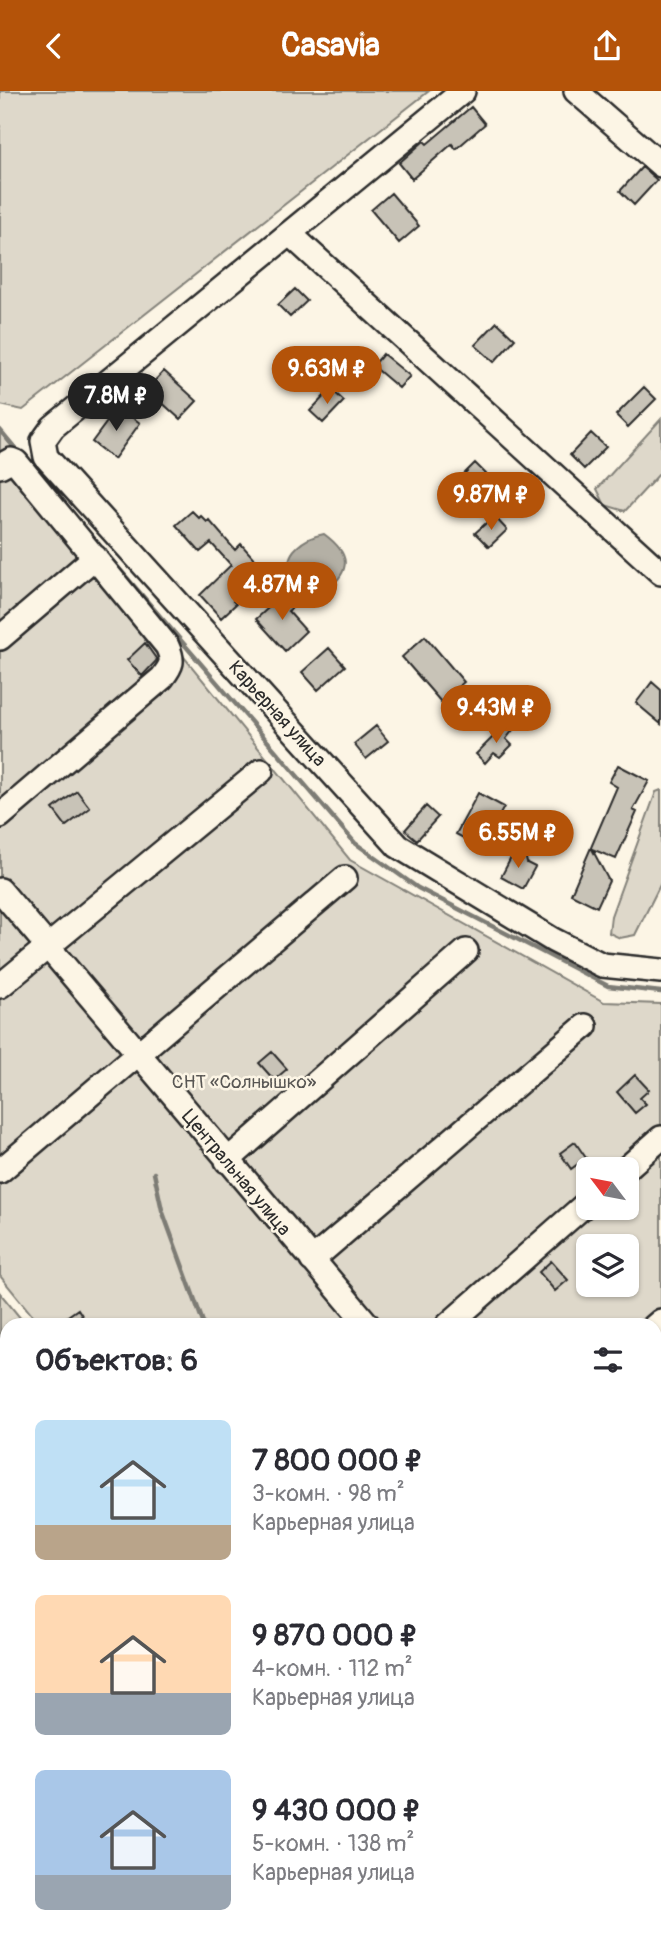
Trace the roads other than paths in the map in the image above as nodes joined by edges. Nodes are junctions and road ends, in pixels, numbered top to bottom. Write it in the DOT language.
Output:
graph roads {
  1 [pos="463,91"];
  2 [pos="576,91"];
  3 [pos="661,165"];
  4 [pos="290,234"];
  5 [pos="0,466"];
  6 [pos="95,558"];
  7 [pos="661,573"];
  8 [pos="0,638"];
  9 [pos="261,771"];
  10 [pos="0,815"];
  11 [pos="345,878"];
  12 [pos="0,890"];
  13 [pos="47,945"];
  14 [pos="466,951"];
  15 [pos="661,971"];
  16 [pos="0,986"];
  17 [pos="585,1025"];
  18 [pos="138,1054"];
  19 [pos="661,1138"];
  20 [pos="639,1157"];
  21 [pos="227,1161"];
  22 [pos="0,1171"];
  23 [pos="576,1213"];
  24 [pos="312,1260"];
  25 [pos="362,1318"];
  26 [pos="456,1318"];
  1 -- 4 [label="street, Карьерная улица"];
  2 -- 3 [label="street"];
  4 -- 7 [label="street"];
  4 -- 15 [label="street, Карьерная улица"];
  5 -- 6 [label="street"];
  6 -- 8 [label="street"];
  6 -- 10 [label="street"];
  9 -- 13 [label="street"];
  11 -- 18 [label="street"];
  12 -- 13 [label="street, Центральная улица"];
  13 -- 16 [label="street"];
  13 -- 18 [label="street, Центральная улица"];
  14 -- 21 [label="street"];
  17 -- 24 [label="street"];
  18 -- 21 [label="street, Центральная улица"];
  18 -- 22 [label="street"];
  19 -- 20 [label="street"];
  21 -- 24 [label="street, Центральная улица"];
  23 -- 26 [label="street"];
  24 -- 25 [label="street, Центральная улица"];
}
